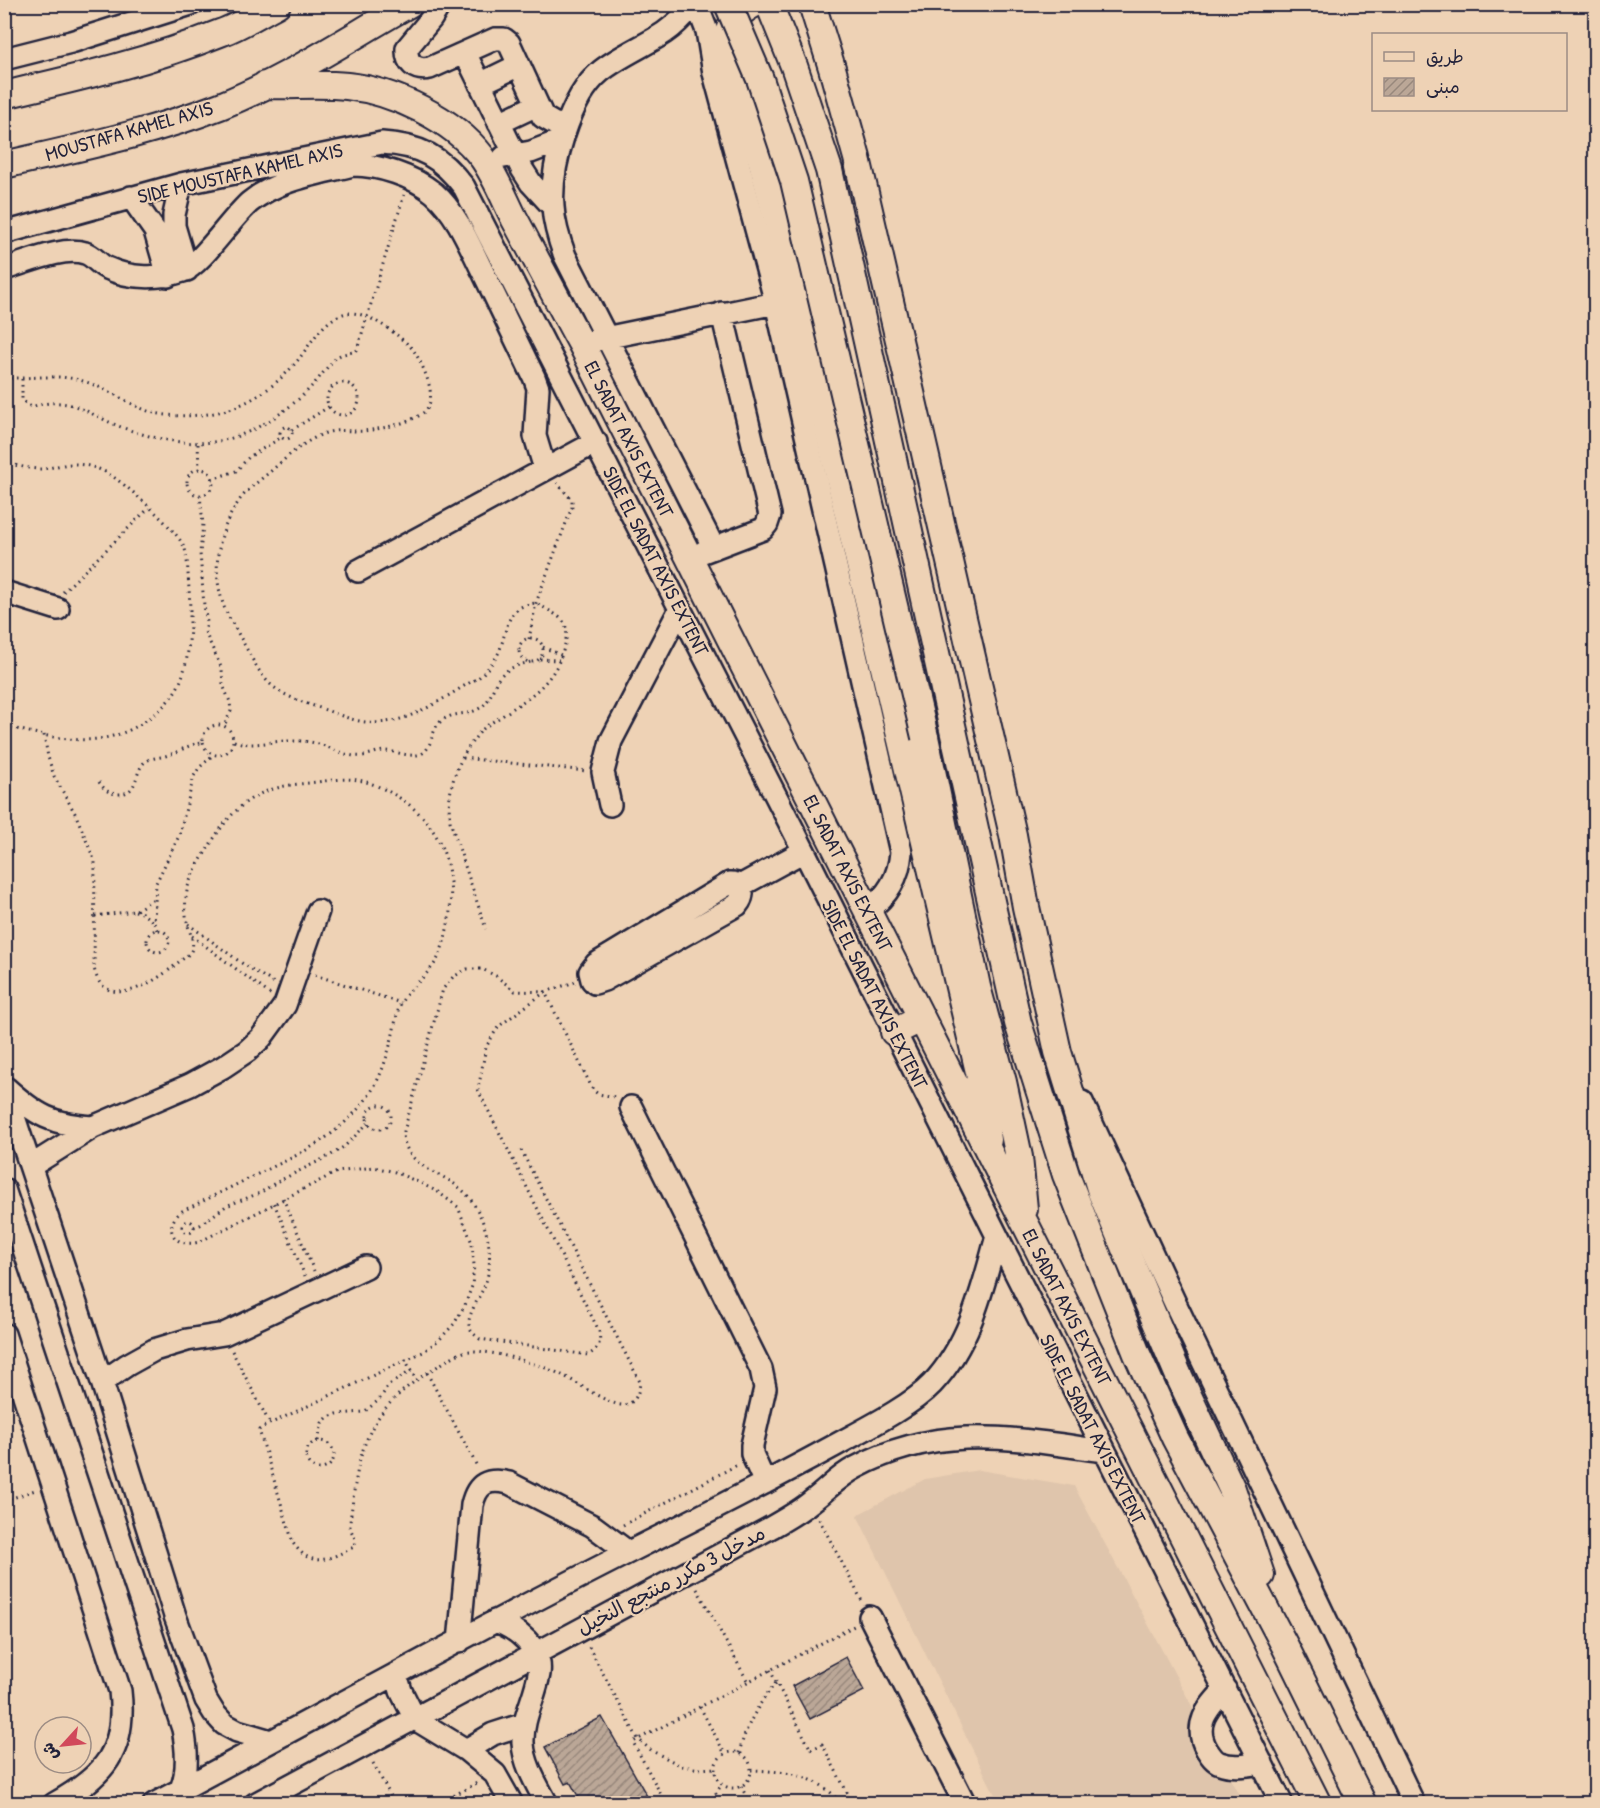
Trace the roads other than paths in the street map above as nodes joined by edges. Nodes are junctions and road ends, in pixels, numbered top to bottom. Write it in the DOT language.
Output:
graph roads {
  1 [pos="191,4"];
  2 [pos="277,4"];
  3 [pos="409,4"];
  4 [pos="440,4"];
  5 [pos="728,4"];
  6 [pos="754,4"];
  7 [pos="769,4"];
  8 [pos="792,4"];
  9 [pos="694,5"];
  10 [pos="816,14"];
  11 [pos="465,53"];
  12 [pos="4,59"];
  13 [pos="519,65"];
  14 [pos="480,84"];
  15 [pos="265,86"];
  16 [pos="4,95"];
  17 [pos="537,105"];
  18 [pos="499,123"];
  19 [pos="564,132"];
  20 [pos="515,155"];
  21 [pos="482,158"];
  22 [pos="4,165"];
  23 [pos="181,184"];
  24 [pos="464,187"];
  25 [pos="131,197"];
  26 [pos="553,207"];
  27 [pos="4,232"];
  28 [pos="4,269"];
  29 [pos="177,273"];
  30 [pos="776,303"];
  31 [pos="722,313"];
  32 [pos="607,337"];
  33 [pos="581,343"];
  34 [pos="596,442"];
  35 [pos="545,470"];
  36 [pos="714,548"];
  37 [pos="689,558"];
  38 [pos="358,571"];
  39 [pos="4,592"];
  40 [pos="58,609"];
  41 [pos="680,609"];
  42 [pos="610,805"];
  43 [pos="804,851"];
  44 [pos="867,911"];
  45 [pos="318,912"];
  46 [pos="590,976"];
  47 [pos="921,1019"];
  48 [pos="894,1032"];
  49 [pos="1058,1052"];
  50 [pos="4,1087"];
  51 [pos="631,1107"];
  52 [pos="93,1127"];
  53 [pos="988,1152"];
  54 [pos="30,1166"];
  55 [pos="4,1189"];
  56 [pos="1026,1227"];
  57 [pos="997,1236"];
  58 [pos="366,1267"];
  59 [pos="72,1292"];
  60 [pos="42,1302"];
  61 [pos="4,1334"];
  62 [pos="102,1382"];
  63 [pos="861,1431"];
  64 [pos="1105,1451"];
  65 [pos="875,1459"];
  66 [pos="765,1483"];
  67 [pos="628,1552"];
  68 [pos="175,1616"];
  69 [pos="870,1617"];
  70 [pos="495,1621"];
  71 [pos="149,1623"];
  72 [pos="459,1642"];
  73 [pos="1285,1646"];
  74 [pos="536,1654"];
  75 [pos="396,1674"];
  76 [pos="1225,1689"];
  77 [pos="416,1719"];
  78 [pos="524,1724"];
  79 [pos="271,1741"];
  80 [pos="466,1750"];
  81 [pos="1262,1763"];
  82 [pos="181,1789"];
  83 [pos="274,1798"];
  84 [pos="54,1803"];
  85 [pos="154,1803"];
  86 [pos="255,1803"];
  87 [pos="512,1803"];
  88 [pos="547,1803"];
  89 [pos="965,1803"];
  90 [pos="1282,1803"];
  91 [pos="1318,1803"];
  92 [pos="1363,1803"];
  93 [pos="1414,1803"];
  1 -- 12 [label="street"];
  2 -- 16 [label="main road"];
  3 -- 15 [label="main road, MOUSTAFA KAMEL AXIS"];
  4 -- 11 [label="street"];
  5 -- 56 [label="main road, bridge"];
  6 -- 53 [label="main road"];
  7 -- 73 [label="main road, EL SADAT AXIS EXTENT"];
  8 -- 10 [label="main road"];
  9 -- 19 [label="street"];
  9 -- 30 [label="street"];
  10 -- 49 [label="main road, EL SADAT AXIS EXTENT"];
  11 -- 13 [label="street"];
  11 -- 14 [label="street"];
  13 -- 14 [label="street"];
  13 -- 17 [label="street"];
  14 -- 18 [label="street"];
  15 -- 21 [label="main road, EL SADAT AXIS EXTENT"];
  15 -- 22 [label="main road, MOUSTAFA KAMEL AXIS"];
  17 -- 18 [label="street"];
  17 -- 19 [label="street"];
  18 -- 20 [label="street"];
  19 -- 20 [label="street"];
  19 -- 26 [label="street"];
  20 -- 21 [label="street"];
  20 -- 26 [label="street"];
  21 -- 33 [label="main road, EL SADAT AXIS EXTENT"];
  23 -- 24 [label="street, SIDE MOUSTAFA KAMEL AXIS"];
  23 -- 25 [label="street, SIDE MOUSTAFA KAMEL AXIS"];
  23 -- 29 [label="street"];
  24 -- 34 [label="street, SIDE EL SADAT AXIS EXTENT"];
  25 -- 27 [label="street, SIDE MOUSTAFA KAMEL AXIS"];
  25 -- 29 [label="street"];
  26 -- 32 [label="street"];
  28 -- 29 [label="street"];
  29 -- 35 [label="street"];
  30 -- 31 [label="street"];
  30 -- 44 [label="street"];
  31 -- 32 [label="street"];
  31 -- 36 [label="street"];
  32 -- 33 [label="street"];
  32 -- 36 [label="street"];
  33 -- 37 [label="main road, EL SADAT AXIS EXTENT"];
  34 -- 35 [label="street"];
  34 -- 41 [label="street, SIDE EL SADAT AXIS EXTENT"];
  35 -- 38 [label="street"];
  36 -- 37 [label="street"];
  37 -- 44 [label="main road, EL SADAT AXIS EXTENT"];
  39 -- 40 [label="street"];
  41 -- 42 [label="street"];
  41 -- 43 [label="street, SIDE EL SADAT AXIS EXTENT"];
  43 -- 46 [label="street"];
  43 -- 48 [label="street, SIDE EL SADAT AXIS EXTENT"];
  44 -- 47 [label="main road, EL SADAT AXIS EXTENT"];
  45 -- 52 [label="street"];
  47 -- 48 [label="main road"];
  47 -- 53 [label="main road, EL SADAT AXIS EXTENT"];
  48 -- 57 [label="street, SIDE EL SADAT AXIS EXTENT"];
  49 -- 73 [label="main road, EL SADAT AXIS EXTENT"];
  49 -- 93 [label="street"];
  50 -- 52 [label="street"];
  50 -- 54 [label="street"];
  51 -- 66 [label="street"];
  52 -- 54 [label="street"];
  53 -- 56 [label="main road, EL SADAT AXIS EXTENT"];
  54 -- 59 [label="street"];
  55 -- 60 [label="street"];
  56 -- 91 [label="main road, EL SADAT AXIS EXTENT"];
  57 -- 63 [label="street"];
  57 -- 64 [label="street, SIDE EL SADAT AXIS EXTENT"];
  58 -- 62 [label="street"];
  59 -- 60 [label="street"];
  59 -- 62 [label="street"];
  60 -- 71 [label="street"];
  61 -- 84 [label="street"];
  62 -- 68 [label="street"];
  63 -- 65 [label="street"];
  63 -- 66 [label="street"];
  64 -- 65 [label="street, مدخل 3 مكرر منتجع النخيل"];
  64 -- 76 [label="street, SIDE EL SADAT AXIS EXTENT"];
  65 -- 74 [label="street, مدخل 3 مكرر منتجع النخيل"];
  66 -- 67 [label="street"];
  67 -- 70 [label="street"];
  67 -- 72 [label="street"];
  68 -- 71 [label="street"];
  68 -- 79 [label="street"];
  69 -- 89 [label="street"];
  70 -- 72 [label="street"];
  70 -- 74 [label="street"];
  71 -- 82 [label="street"];
  72 -- 75 [label="street"];
  73 -- 92 [label="main road, EL SADAT AXIS EXTENT"];
  74 -- 77 [label="street, مدخل 3 مكرر منتجع النخيل"];
  74 -- 78 [label="street"];
  75 -- 77 [label="street"];
  75 -- 79 [label="street"];
  76 -- 81 [label="street, SIDE EL SADAT AXIS EXTENT"];
  76 -- 81 [label="street"];
  77 -- 80 [label="street"];
  77 -- 83 [label="street, مدخل 3 مكرر منتجع النخيل"];
  78 -- 80 [label="street"];
  78 -- 88 [label="street"];
  79 -- 82 [label="street"];
  80 -- 87 [label="street"];
  81 -- 90 [label="street, SIDE EL SADAT AXIS EXTENT"];
  82 -- 85 [label="street"];
  83 -- 86 [label="street, مدخل 3 مكرر منتجع النخيل"];
}
